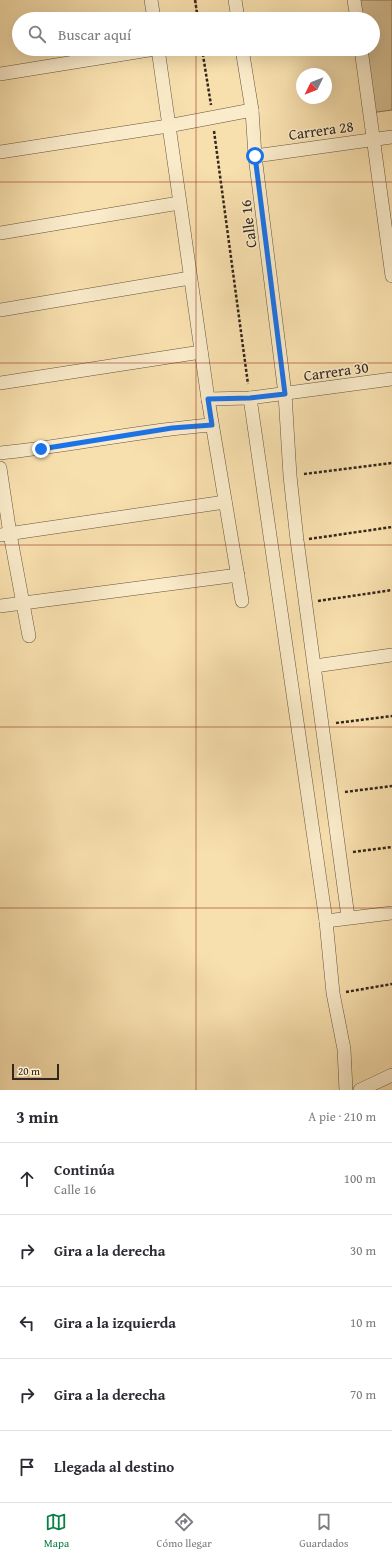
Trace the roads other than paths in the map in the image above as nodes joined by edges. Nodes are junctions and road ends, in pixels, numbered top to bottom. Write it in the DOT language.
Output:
graph roads {
  1 [pos="151,0"];
  2 [pos="235,0"];
  3 [pos="354,0"];
  4 [pos="153,12"];
  5 [pos="237,12"];
  6 [pos="356,12"];
  7 [pos="112,56"];
  8 [pos="157,56"];
  9 [pos="243,56"];
  10 [pos="362,56"];
  11 [pos="0,74"];
  12 [pos="252,110"];
  13 [pos="168,126"];
  14 [pos="392,137"];
  15 [pos="374,139"];
  16 [pos="0,152"];
  17 [pos="255,156"];
  18 [pos="179,203"];
  19 [pos="0,233"];
  20 [pos="392,268"];
  21 [pos="190,278"];
  22 [pos="0,310"];
  23 [pos="201,352"];
  24 [pos="392,379"];
  25 [pos="0,383"];
  26 [pos="285,394"];
  27 [pos="250,398"];
  28 [pos="208,399"];
  29 [pos="212,425"];
  30 [pos="0,453"];
  31 [pos="0,468"];
  32 [pos="225,502"];
  33 [pos="5,534"];
  34 [pos="238,575"];
  35 [pos="242,601"];
  36 [pos="22,604"];
  37 [pos="0,606"];
  38 [pos="29,636"];
  39 [pos="392,655"];
  40 [pos="315,666"];
  41 [pos="392,913"];
  42 [pos="348,917"];
  43 [pos="326,921"];
  44 [pos="392,1075"];
  45 [pos="346,1090"];
  46 [pos="360,1090"];
  1 -- 4 [label="street"];
  2 -- 5 [label="street"];
  3 -- 6 [label="street"];
  7 -- 11 [label="street"];
  8 -- 13 [label="street"];
  9 -- 12 [label="street, Calle 16"];
  10 -- 15 [label="street"];
  12 -- 13 [label="street"];
  12 -- 17 [label="street, Calle 16"];
  13 -- 16 [label="street"];
  13 -- 18 [label="street"];
  14 -- 15 [label="street, Carrera 28"];
  15 -- 17 [label="street, Carrera 28"];
  15 -- 20 [label="street"];
  17 -- 26 [label="street, Calle 16"];
  18 -- 19 [label="street"];
  18 -- 21 [label="street"];
  21 -- 22 [label="street"];
  21 -- 23 [label="street"];
  23 -- 25 [label="street"];
  23 -- 28 [label="street"];
  24 -- 26 [label="street, Carrera 30"];
  26 -- 27 [label="street, Carrera 30"];
  26 -- 40 [label="street, Calle 16"];
  27 -- 28 [label="street, Carrera 30"];
  27 -- 43 [label="street"];
  28 -- 29 [label="street"];
  29 -- 30 [label="street"];
  29 -- 32 [label="street"];
  31 -- 33 [label="street"];
  32 -- 33 [label="street"];
  32 -- 34 [label="street"];
  33 -- 36 [label="street"];
  34 -- 35 [label="street"];
  34 -- 36 [label="street"];
  36 -- 37 [label="street"];
  36 -- 38 [label="street"];
  39 -- 40 [label="street"];
  40 -- 42 [label="street, Calle 16"];
  41 -- 42 [label="street"];
  42 -- 43 [label="street"];
  43 -- 45 [label="street"];
  44 -- 46 [label="street"];
}
